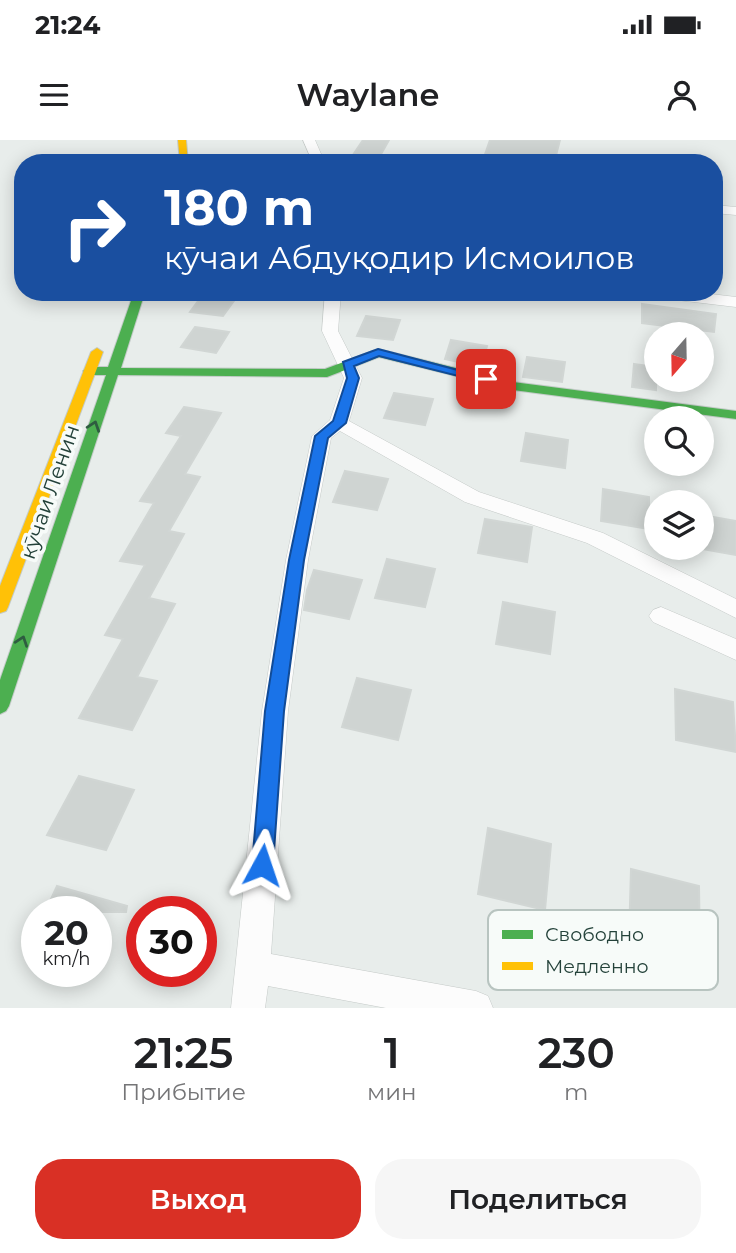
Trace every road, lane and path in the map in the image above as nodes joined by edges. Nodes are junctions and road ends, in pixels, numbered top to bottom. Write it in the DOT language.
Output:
graph roads {
  1 [pos="137,301"];
  2 [pos="332,301"];
  3 [pos="102,337"];
  4 [pos="348,365"];
  5 [pos="113,370"];
  6 [pos="89,371"];
  7 [pos="736,415"];
  8 [pos="339,423"];
  9 [pos="0,607"];
  10 [pos="736,609"];
  11 [pos="661,616"];
  12 [pos="736,650"];
  13 [pos="0,706"];
  14 [pos="254,967"];
  15 [pos="248,1008"];
  16 [pos="476,1008"];
  1 -- 5 [label="street, кӯчаи Ленин"];
  2 -- 4 [label="street"];
  3 -- 6 [label="street, кӯчаи Ленин"];
  4 -- 5 [label="street"];
  4 -- 7 [label="street"];
  4 -- 8 [label="street"];
  5 -- 6 [label="street"];
  13 -- 5 [label="street, кӯчаи Ленин, one-way"];
  6 -- 9 [label="street, кӯчаи Ленин"];
  8 -- 10 [label="street"];
  8 -- 14 [label="street"];
  11 -- 12 [label="street"];
  14 -- 15 [label="street"];
  14 -- 16 [label="street"];
}
